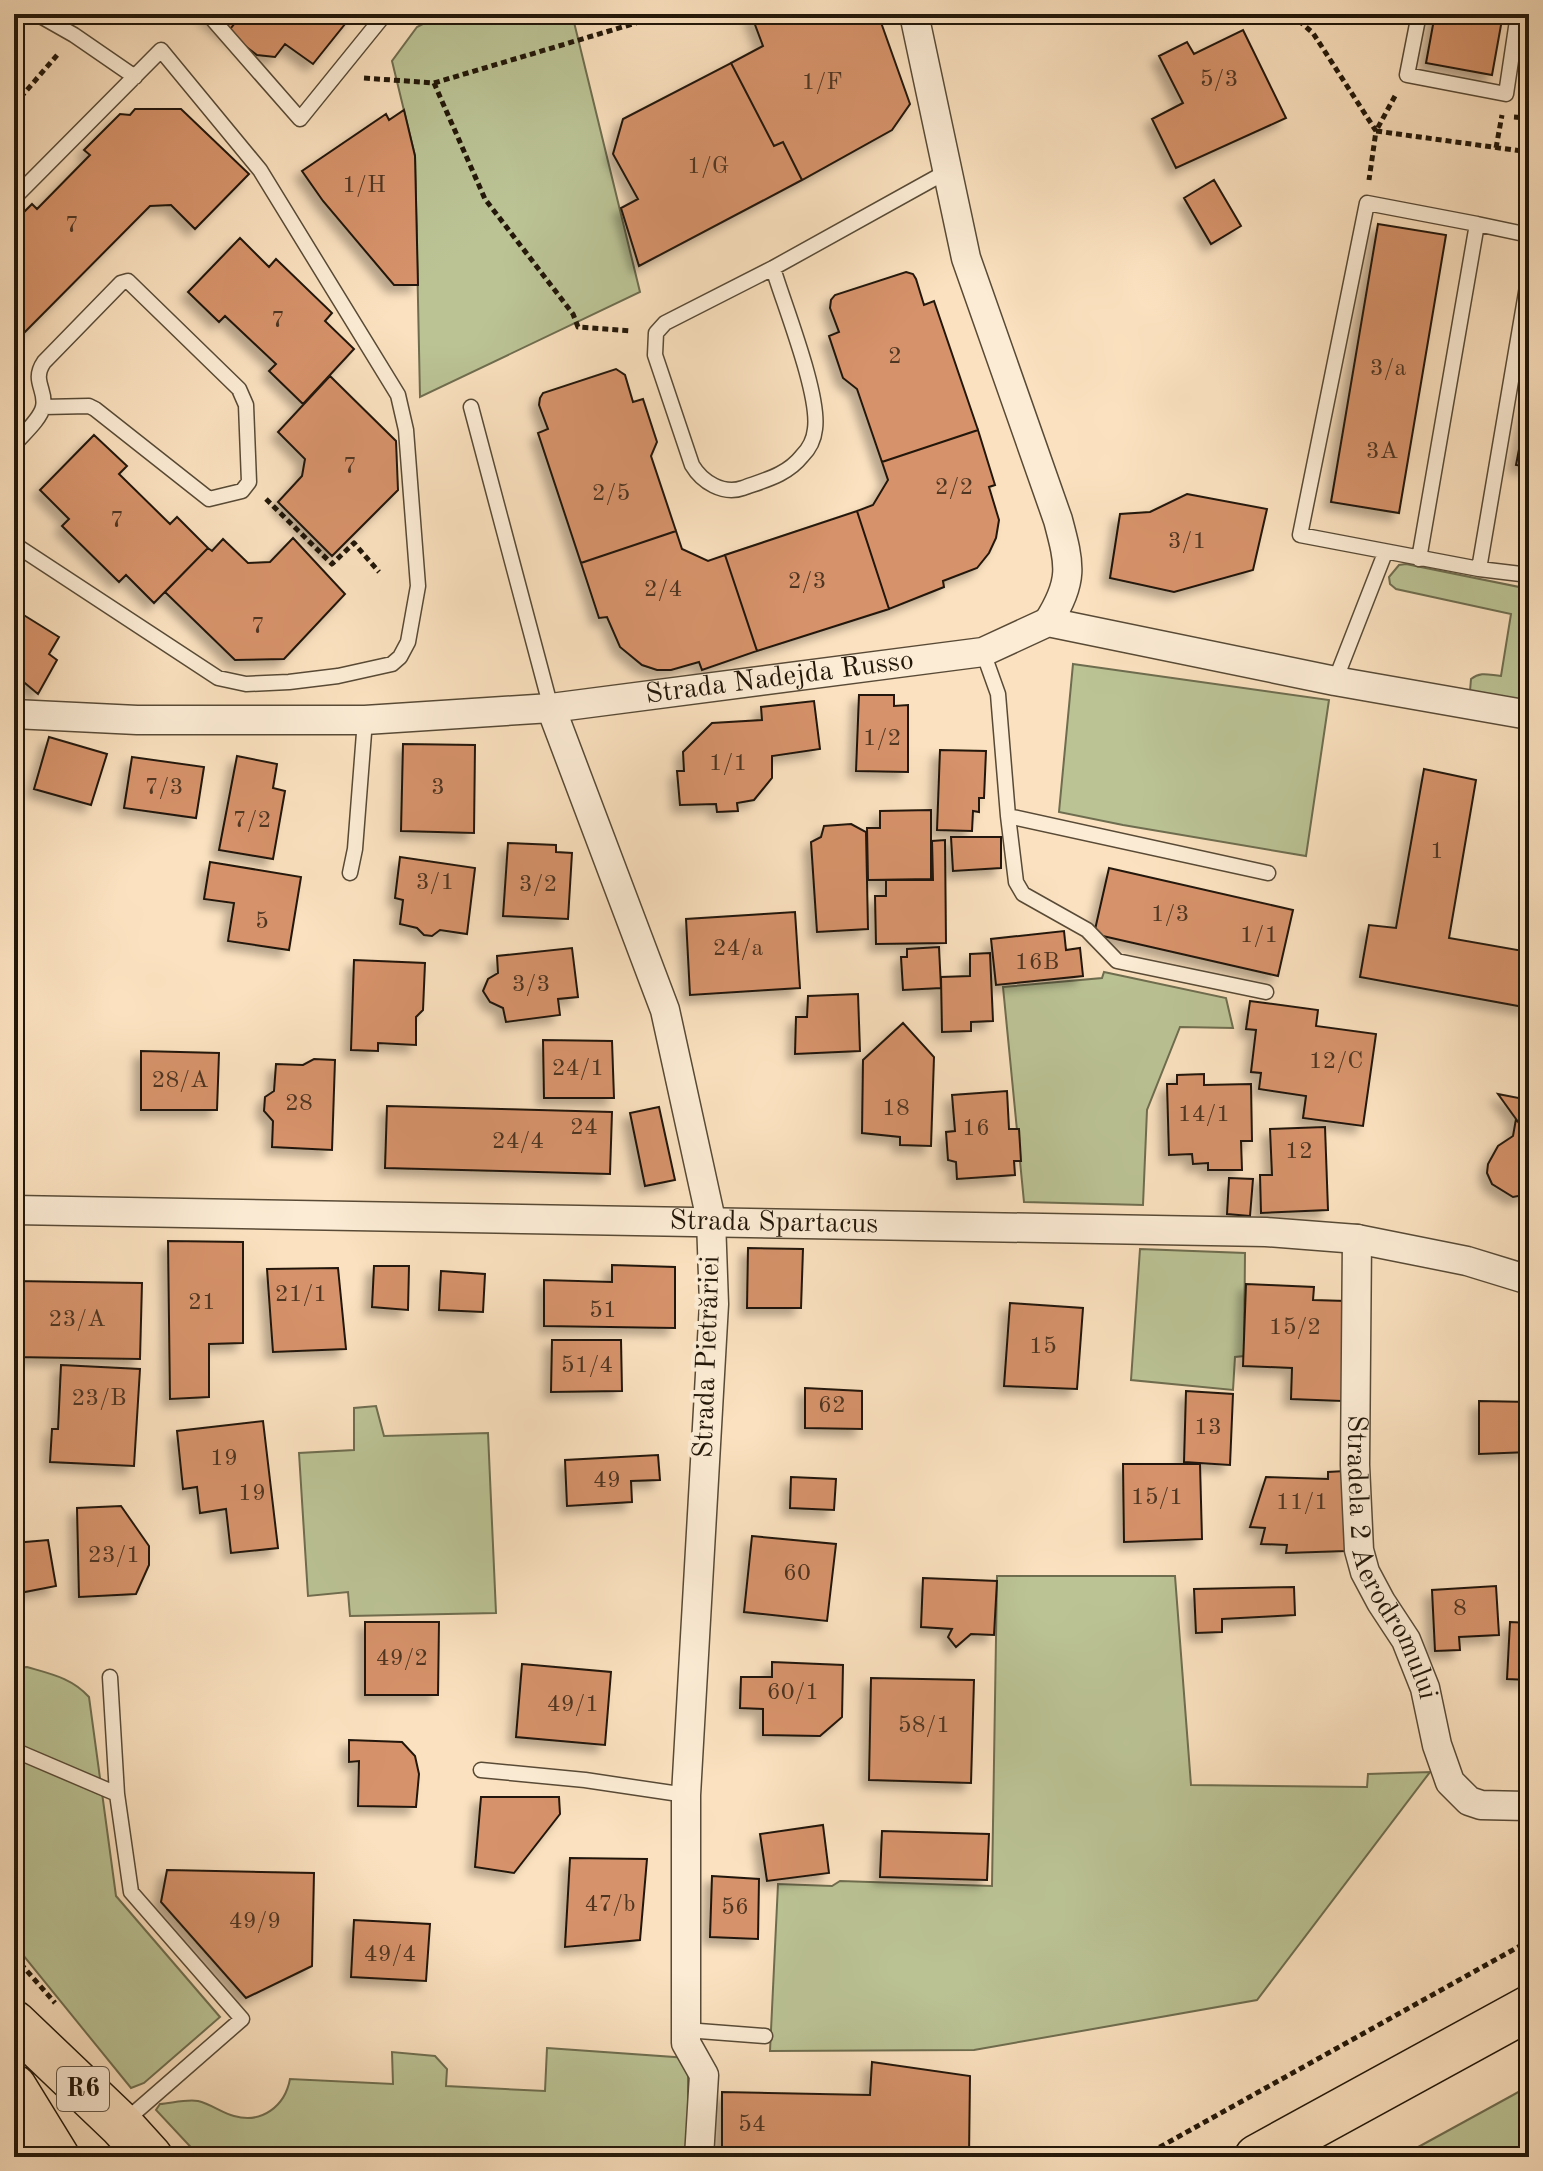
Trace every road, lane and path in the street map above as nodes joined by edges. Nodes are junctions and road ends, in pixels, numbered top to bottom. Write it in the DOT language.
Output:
graph roads {
  1 [pos="37,14"];
  2 [pos="208,14"];
  3 [pos="385,14"];
  4 [pos="914,14"];
  5 [pos="1291,14"];
  6 [pos="1419,14"];
  7 [pos="1518,14"];
  8 [pos="660,15"];
  9 [pos="74,35"];
  10 [pos="1407,75"];
  11 [pos="335,76"];
  12 [pos="135,77"];
  13 [pos="434,83"];
  14 [pos="14,105"];
  15 [pos="1376,131"];
  16 [pos="1529,152"];
  17 [pos="946,172"];
  18 [pos="14,198"];
  19 [pos="1367,203"];
  20 [pos="1477,224"];
  21 [pos="1529,235"];
  22 [pos="773,268"];
  23 [pos="1529,275"];
  24 [pos="656,333"];
  25 [pos="43,407"];
  26 [pos="471,407"];
  27 [pos="14,445"];
  28 [pos="249,482"];
  29 [pos="14,544"];
  30 [pos="1385,553"];
  31 [pos="1419,559"];
  32 [pos="1479,569"];
  33 [pos="379,572"];
  34 [pos="1529,575"];
  35 [pos="1048,622"];
  36 [pos="983,652"];
  37 [pos="1335,681"];
  38 [pos="551,708"];
  39 [pos="14,714"];
  40 [pos="1529,715"];
  41 [pos="365,720"];
  42 [pos="1008,816"];
  43 [pos="350,873"];
  44 [pos="1268,873"];
  45 [pos="1266,992"];
  46 [pos="14,1210"];
  47 [pos="711,1220"];
  48 [pos="1357,1239"];
  49 [pos="1529,1280"];
  50 [pos="110,1677"];
  51 [pos="14,1750"];
  52 [pos="481,1770"];
  53 [pos="117,1794"];
  54 [pos="686,1795"];
  55 [pos="1529,1806"];
  56 [pos="1529,1941"];
  57 [pos="1529,2008"];
  58 [pos="14,2023"];
  59 [pos="686,2030"];
  60 [pos="765,2036"];
  61 [pos="14,2087"];
  62 [pos="121,2125"];
  63 [pos="57,2157"];
  64 [pos="150,2157"];
  65 [pos="699,2157"];
  66 [pos="1142,2157"];
  67 [pos="1257,2157"];
  1 -- 9 [label="lane"];
  2 -- 11 [label="lane"];
  3 -- 11 [label="lane"];
  4 -- 17 [label="street"];
  5 -- 15 [label="path"];
  6 -- 10 [label="lane"];
  7 -- 10 [label="lane"];
  8 -- 13 [label="path"];
  9 -- 12 [label="lane"];
  9 -- 14 [label="path"];
  10 -- 15 [label="path"];
  11 -- 13 [label="path"];
  12 -- 18 [label="lane"];
  12 -- 29 [label="lane"];
  13 -- 24 [label="path"];
  15 -- 16 [label="path"];
  15 -- 19 [label="path"];
  17 -- 22 [label="lane"];
  17 -- 35 [label="street"];
  19 -- 20 [label="lane"];
  19 -- 30 [label="lane"];
  20 -- 21 [label="lane"];
  20 -- 31 [label="lane"];
  22 -- 24 [label="lane"];
  22 -- 24 [label="lane"];
  23 -- 32 [label="lane"];
  25 -- 27 [label="lane"];
  25 -- 28 [label="lane"];
  25 -- 28 [label="lane"];
  26 -- 38 [label="lane"];
  28 -- 33 [label="path"];
  30 -- 31 [label="lane"];
  30 -- 37 [label="lane"];
  31 -- 32 [label="lane"];
  32 -- 34 [label="lane"];
  35 -- 36 [label="street, Strada Nadejda Russo"];
  35 -- 37 [label="street"];
  36 -- 38 [label="street, Strada Nadejda Russo"];
  36 -- 42 [label="lane"];
  37 -- 40 [label="street"];
  38 -- 41 [label="street, Strada Nadejda Russo"];
  38 -- 47 [label="street, Strada Pietrăriei"];
  39 -- 41 [label="street, Strada Nadejda Russo"];
  41 -- 43 [label="lane"];
  42 -- 44 [label="lane"];
  42 -- 45 [label="lane"];
  46 -- 47 [label="street, Strada Spartacus"];
  47 -- 48 [label="street, Strada Spartacus"];
  47 -- 54 [label="street, Strada Pietrăriei"];
  48 -- 49 [label="street, Strada Spartacus"];
  48 -- 55 [label="street, Stradela 2 Aerodromului"];
  50 -- 53 [label="lane"];
  51 -- 53 [label="lane"];
  52 -- 54 [label="lane"];
  53 -- 62 [label="lane"];
  54 -- 59 [label="street, Strada Pietrăriei"];
  56 -- 66 [label="path"];
  57 -- 67 [label="main road"];
  58 -- 62 [label="main road, R6"];
  59 -- 60 [label="lane"];
  59 -- 65 [label="street, Strada Pietrăriei"];
  61 -- 63 [label="main road, R6"];
  62 -- 64 [label="main road, R6"];
}
